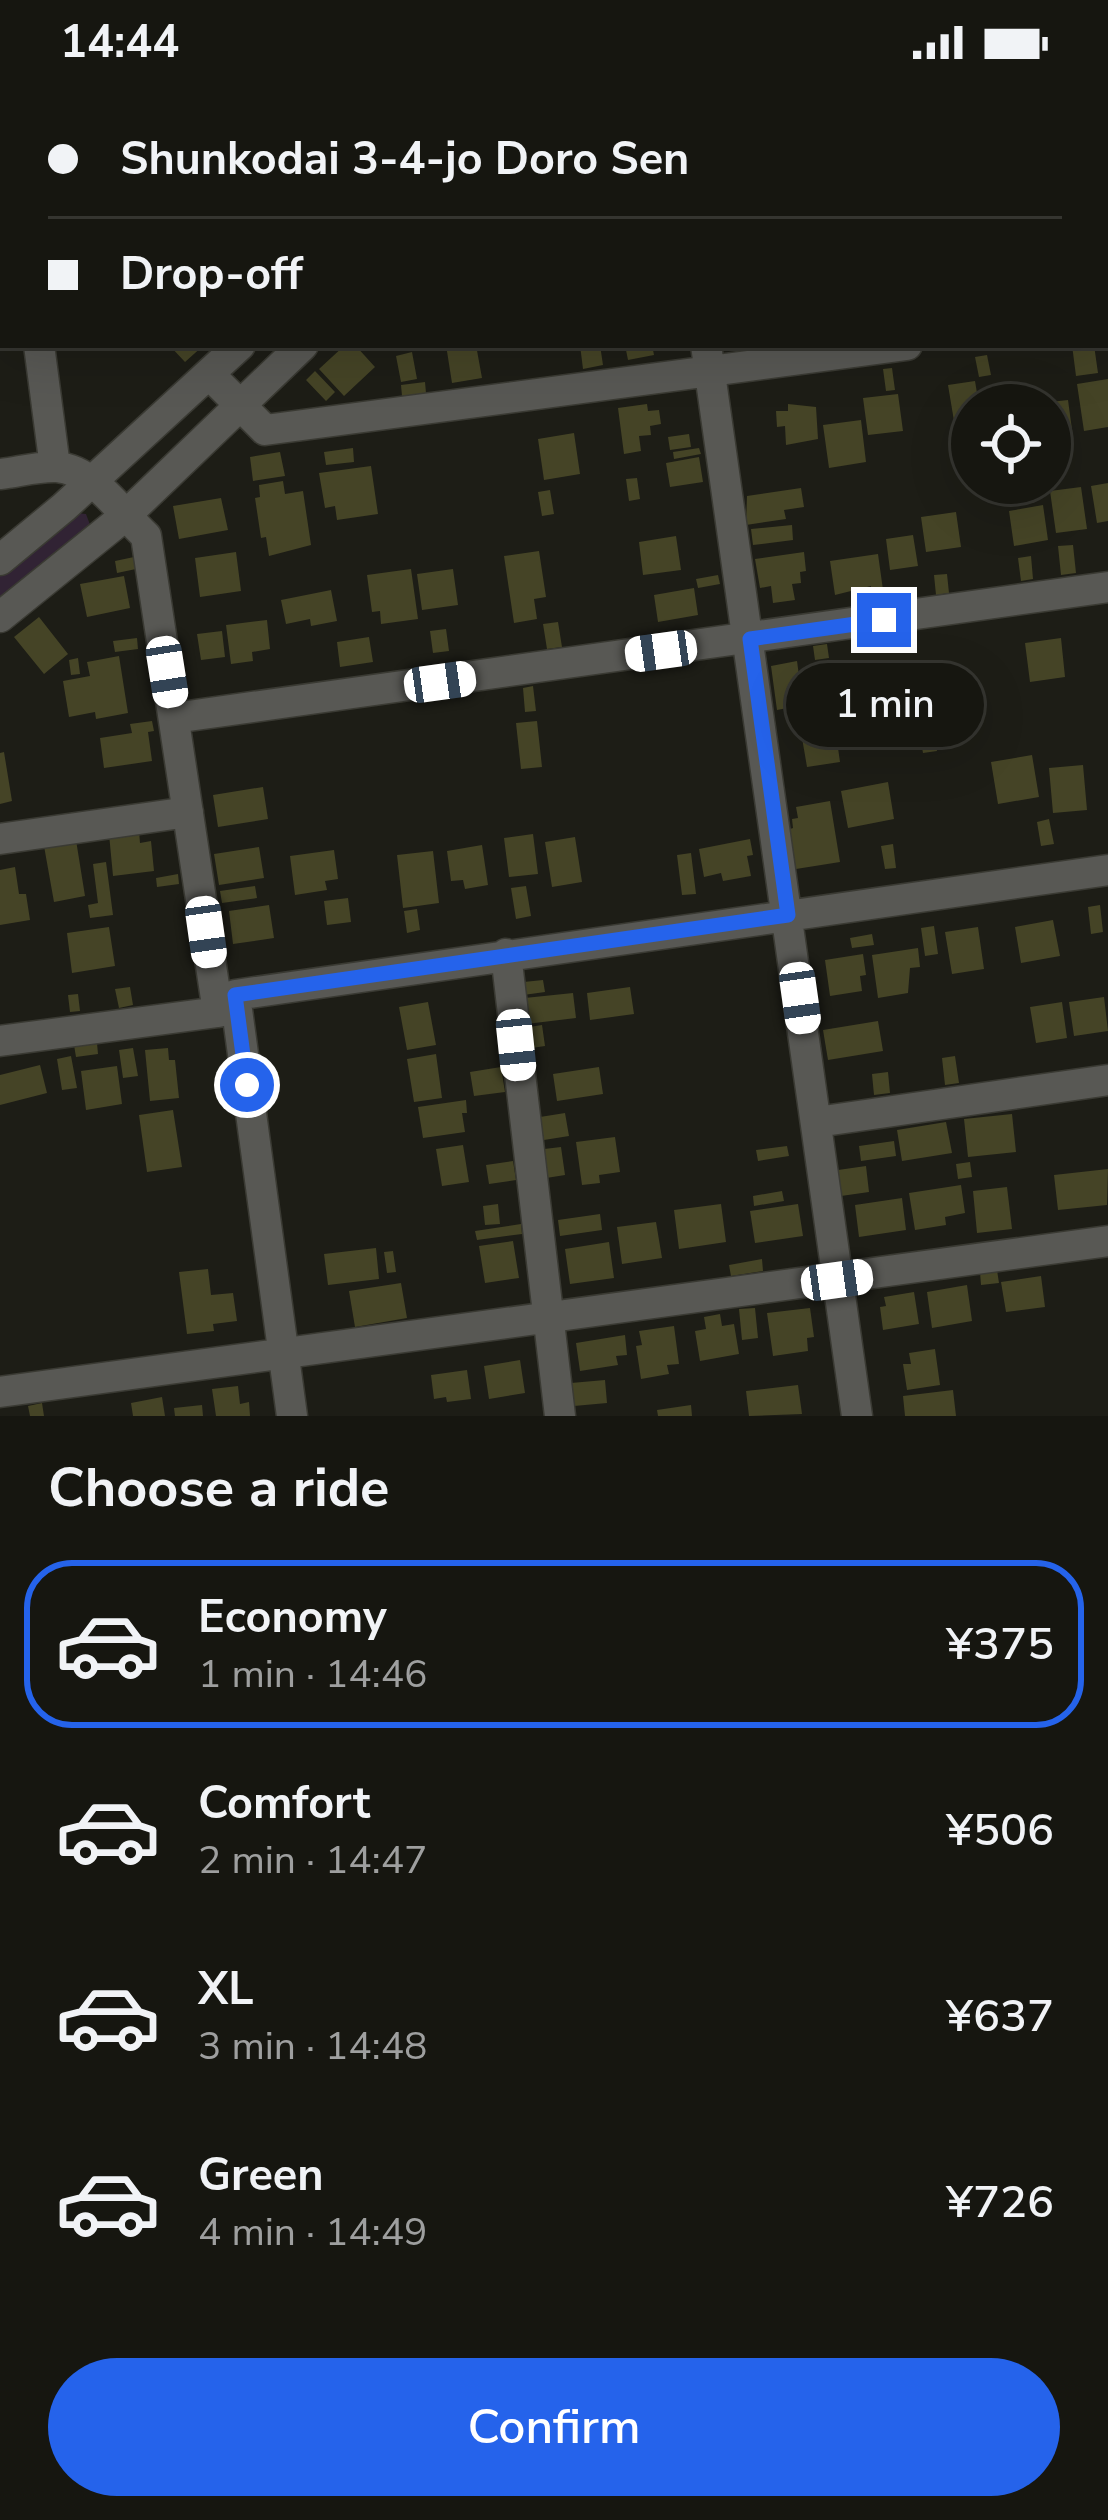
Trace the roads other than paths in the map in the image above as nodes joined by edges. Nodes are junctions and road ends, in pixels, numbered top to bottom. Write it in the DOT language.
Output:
graph roads {
  1 [pos="39,348"];
  2 [pos="237,348"];
  3 [pos="300,348"];
  4 [pos="864,348"];
  5 [pos="708,359"];
  6 [pos="211,376"];
  7 [pos="241,407"];
  8 [pos="55,467"];
  9 [pos="0,474"];
  10 [pos="92,482"];
  11 [pos="125,516"];
  12 [pos="0,560"];
  13 [pos="1108,587"];
  14 [pos="0,617"];
  15 [pos="750,639"];
  16 [pos="175,718"];
  17 [pos="188,812"];
  18 [pos="0,839"];
  19 [pos="1108,870"];
  20 [pos="788,915"];
  21 [pos="506,954"];
  22 [pos="226,1004"];
  23 [pos="0,1041"];
  24 [pos="1108,1079"];
  25 [pos="817,1122"];
  26 [pos="1108,1240"];
  27 [pos="837,1280"];
  28 [pos="546,1318"];
  29 [pos="284,1355"];
  30 [pos="0,1392"];
  31 [pos="292,1416"];
  32 [pos="560,1416"];
  33 [pos="857,1416"];
  1 -- 8 [label="street"];
  2 -- 6 [label="street"];
  3 -- 7 [label="street"];
  4 -- 5 [label="street"];
  5 -- 7 [label="street"];
  5 -- 15 [label="street"];
  6 -- 7 [label="street"];
  6 -- 10 [label="street"];
  7 -- 11 [label="street"];
  8 -- 9 [label="street"];
  8 -- 10 [label="street"];
  10 -- 11 [label="street"];
  10 -- 12 [label="street"];
  11 -- 14 [label="street"];
  11 -- 16 [label="street"];
  13 -- 15 [label="street"];
  15 -- 16 [label="street"];
  15 -- 20 [label="street"];
  16 -- 17 [label="street"];
  17 -- 18 [label="street"];
  17 -- 22 [label="street"];
  19 -- 20 [label="street"];
  20 -- 21 [label="street"];
  20 -- 25 [label="street"];
  21 -- 22 [label="street"];
  21 -- 28 [label="street"];
  22 -- 23 [label="street"];
  22 -- 29 [label="street"];
  24 -- 25 [label="street"];
  25 -- 27 [label="street"];
  26 -- 27 [label="street"];
  27 -- 28 [label="street"];
  27 -- 33 [label="street"];
  28 -- 29 [label="street"];
  28 -- 32 [label="street"];
  29 -- 30 [label="street"];
  29 -- 31 [label="street"];
}
